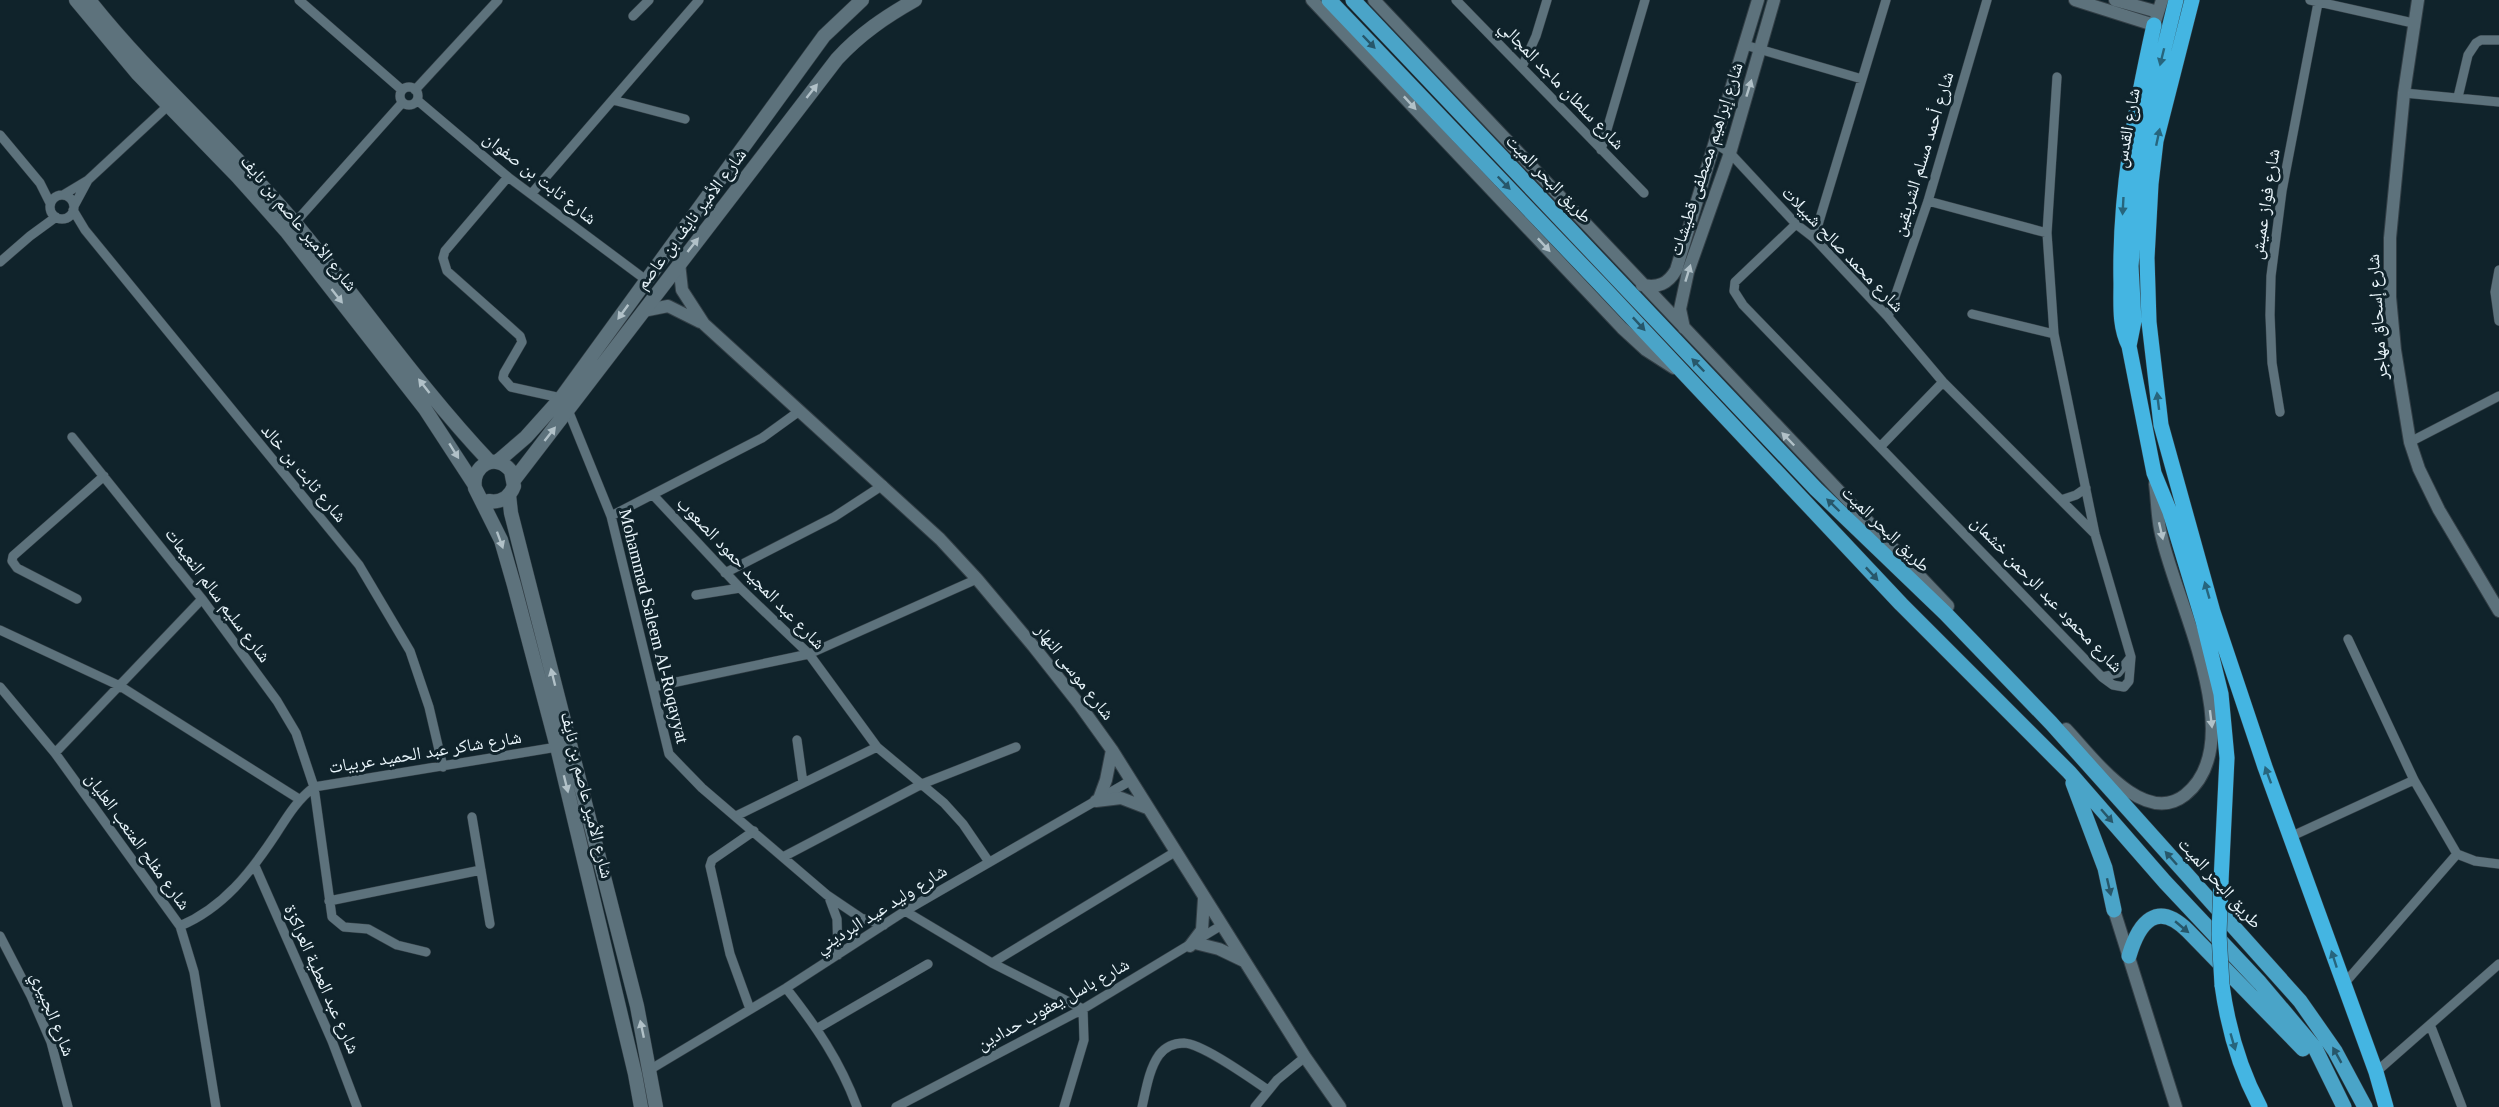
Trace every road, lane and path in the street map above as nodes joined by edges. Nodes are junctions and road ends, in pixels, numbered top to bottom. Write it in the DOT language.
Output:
graph roads {
  1 [pos="76,0"];
  2 [pos="89,0"];
  3 [pos="300,0"];
  4 [pos="498,0"];
  5 [pos="649,0"];
  6 [pos="699,0"];
  7 [pos="862,0"];
  8 [pos="915,0"];
  9 [pos="1312,0"];
  10 [pos="1329,0"];
  11 [pos="1353,0"];
  12 [pos="1374,0"];
  13 [pos="1456,0"];
  14 [pos="1547,0"];
  15 [pos="1645,0"];
  16 [pos="1758,0"];
  17 [pos="1774,0"];
  18 [pos="1886,0"];
  19 [pos="1987,0"];
  20 [pos="2075,0"];
  21 [pos="2115,0"];
  22 [pos="2176,0"];
  23 [pos="2192,0"];
  24 [pos="2418,0"];
  25 [pos="2314,1"];
  26 [pos="2158,12"];
  27 [pos="633,16"];
  28 [pos="2413,23"];
  29 [pos="2499,40"];
  30 [pos="1745,45"];
  31 [pos="1761,50"];
  32 [pos="1522,67"];
  33 [pos="2057,77"];
  34 [pos="1862,79"];
  35 [pos="402,90"];
  36 [pos="2404,93"];
  37 [pos="416,95"];
  38 [pos="2458,97"];
  39 [pos="613,100"];
  40 [pos="172,102"];
  41 [pos="2499,102"];
  42 [pos="402,103"];
  43 [pos="685,119"];
  44 [pos="0,135"];
  45 [pos="1715,143"];
  46 [pos="1601,150"];
  47 [pos="1730,153"];
  48 [pos="508,177"];
  49 [pos="88,180"];
  50 [pos="40,183"];
  51 [pos="532,193"];
  52 [pos="1644,193"];
  53 [pos="61,195"];
  54 [pos="1928,201"];
  55 [pos="74,208"];
  56 [pos="56,213"];
  57 [pos="1796,224"];
  58 [pos="290,227"];
  59 [pos="85,230"];
  60 [pos="2048,234"];
  61 [pos="1814,238"];
  62 [pos="0,262"];
  63 [pos="679,263"];
  64 [pos="2499,270"];
  65 [pos="646,280"];
  66 [pos="1642,285"];
  67 [pos="643,311"];
  68 [pos="1972,314"];
  69 [pos="1887,317"];
  70 [pos="2499,321"];
  71 [pos="704,324"];
  72 [pos="1685,329"];
  73 [pos="2054,334"];
  74 [pos="2129,346"];
  75 [pos="1686,375"];
  76 [pos="1943,382"];
  77 [pos="2499,396"];
  78 [pos="564,404"];
  79 [pos="798,412"];
  80 [pos="2280,412"];
  81 [pos="72,437"];
  82 [pos="2410,441"];
  83 [pos="1881,446"];
  84 [pos="494,462"];
  85 [pos="2154,473"];
  86 [pos="104,476"];
  87 [pos="514,480"];
  88 [pos="474,484"];
  89 [pos="883,485"];
  90 [pos="2086,488"];
  91 [pos="509,495"];
  92 [pos="654,496"];
  93 [pos="485,499"];
  94 [pos="2061,500"];
  95 [pos="611,516"];
  96 [pos="2095,534"];
  97 [pos="725,573"];
  98 [pos="977,579"];
  99 [pos="740,588"];
  100 [pos="696,595"];
  101 [pos="77,599"];
  102 [pos="202,599"];
  103 [pos="2499,611"];
  104 [pos="0,630"];
  105 [pos="2348,639"];
  106 [pos="810,654"];
  107 [pos="2131,657"];
  108 [pos="2102,677"];
  109 [pos="120,686"];
  110 [pos="0,687"];
  111 [pos="653,687"];
  112 [pos="798,740"];
  113 [pos="557,747"];
  114 [pos="877,747"];
  115 [pos="1016,747"];
  116 [pos="1112,750"];
  117 [pos="55,753"];
  118 [pos="443,767"];
  119 [pos="2069,772"];
  120 [pos="2414,780"];
  121 [pos="1130,781"];
  122 [pos="803,783"];
  123 [pos="922,784"];
  124 [pos="314,788"];
  125 [pos="299,799"];
  126 [pos="1098,800"];
  127 [pos="1147,808"];
  128 [pos="736,816"];
  129 [pos="472,817"];
  130 [pos="754,831"];
  131 [pos="2290,837"];
  132 [pos="1175,852"];
  133 [pos="2457,854"];
  134 [pos="783,857"];
  135 [pos="989,862"];
  136 [pos="2499,864"];
  137 [pos="255,866"];
  138 [pos="481,870"];
  139 [pos="2164,882"];
  140 [pos="2192,882"];
  141 [pos="827,895"];
  142 [pos="1204,898"];
  143 [pos="329,901"];
  144 [pos="2114,910"];
  145 [pos="905,911"];
  146 [pos="490,924"];
  147 [pos="884,925"];
  148 [pos="1222,925"];
  149 [pos="180,926"];
  150 [pos="0,936"];
  151 [pos="1192,945"];
  152 [pos="426,952"];
  153 [pos="838,955"];
  154 [pos="2129,956"];
  155 [pos="1245,962"];
  156 [pos="992,963"];
  157 [pos="928,964"];
  158 [pos="2499,964"];
  159 [pos="2343,985"];
  160 [pos="786,988"];
  161 [pos="750,1009"];
  162 [pos="1083,1009"];
  163 [pos="2431,1027"];
  164 [pos="819,1029"];
  165 [pos="1305,1057"];
  166 [pos="651,1070"];
  167 [pos="2376,1072"];
  168 [pos="2326,1073"];
  169 [pos="1268,1089"];
  170 [pos="68,1107"];
  171 [pos="216,1107"];
  172 [pos="357,1107"];
  173 [pos="641,1107"];
  174 [pos="656,1107"];
  175 [pos="857,1107"];
  176 [pos="896,1107"];
  177 [pos="1064,1107"];
  178 [pos="1142,1107"];
  179 [pos="1255,1107"];
  180 [pos="1340,1107"];
  181 [pos="2176,1107"];
  182 [pos="2260,1107"];
  183 [pos="2344,1107"];
  184 [pos="2364,1107"];
  185 [pos="2386,1107"];
  186 [pos="2462,1107"];
  1 -- 40 [label="main road, شارع الأمير عاصم بن نايف"];
  2 -- 40 [label="main road, شارع الأمير عاصم بن نايف"];
  3 -- 35 [label="street"];
  4 -- 37 [label="street"];
  5 -- 27 [label="street"];
  6 -- 39 [label="street"];
  7 -- 65 [label="main road, شارع الأمير نايف بن عاصم"];
  63 -- 8 [label="main road, شارع الأمير نايف بن عاصم, one-way"];
  9 -- 75 [label="street, one-way"];
  10 -- 75 [label="main road, one-way"];
  140 -- 11 [label="main road, طريق البحر الميت, one-way"];
  12 -- 66 [label="street, طريق البحر الميت"];
  13 -- 32 [label="street, شارع سلطان ماجد المجالي"];
  14 -- 32 [label="street"];
  15 -- 46 [label="street"];
  16 -- 30 [label="street, شارع إبراهيم مصطفى قطيشات"];
  17 -- 31 [label="street, شارع إبراهيم مصطفى قطيشات"];
  18 -- 34 [label="street"];
  19 -- 54 [label="street, شارع أحمد مسلم الشريقين"];
  20 -- 26 [label="street"];
  21 -- 26 [label="street"];
  22 -- 74 [label="highway, شارع القدس, one-way"];
  131 -- 23 [label="highway, شارع القدس, one-way"];
  24 -- 28 [label="street, شارع إسحاق مهاجر"];
  25 -- 28 [label="street"];
  25 -- 80 [label="street, شارع فواز عميش"];
  26 -- 74 [label="highway, one-way"];
  28 -- 36 [label="street, شارع إسحاق مهاجر"];
  29 -- 38 [label="street"];
  30 -- 31 [label="street"];
  30 -- 45 [label="street, شارع إبراهيم مصطفى قطيشات"];
  31 -- 34 [label="street"];
  47 -- 31 [label="street, شارع إبراهيم مصطفى قطيشات, one-way"];
  32 -- 46 [label="street, شارع سلطان ماجد المجالي"];
  33 -- 60 [label="street, شارع محمود عبد الرحمن خشمان"];
  34 -- 61 [label="street"];
  35 -- 37 [label="street"];
  35 -- 42 [label="street"];
  36 -- 38 [label="street"];
  36 -- 82 [label="street, شارع إسحاق مهاجر"];
  37 -- 42 [label="street"];
  37 -- 48 [label="street, شارع ثابت بن صفوان"];
  38 -- 41 [label="street"];
  39 -- 43 [label="street"];
  39 -- 51 [label="street"];
  40 -- 49 [label="street"];
  40 -- 58 [label="main road, شارع الأمير عاصم بن نايف"];
  42 -- 58 [label="street"];
  44 -- 50 [label="street"];
  45 -- 47 [label="street, شارع محمد صالح شبيلات"];
  45 -- 66 [label="street, شارع إبراهيم مصطفى قطيشات"];
  46 -- 52 [label="street, شارع سلطان ماجد المجالي"];
  47 -- 57 [label="street, شارع محمد صالح شبيلات"];
  72 -- 47 [label="street, شارع إبراهيم مصطفى قطيشات, one-way"];
  48 -- 51 [label="street, شارع ثابت بن صفوان"];
  48 -- 78 [label="street"];
  49 -- 53 [label="street"];
  49 -- 55 [label="street"];
  50 -- 53 [label="street, شارع ثابت بن خالد"];
  50 -- 56 [label="street"];
  51 -- 65 [label="street, شارع ثابت بن صفوان"];
  53 -- 55 [label="street, شارع ثابت بن خالد"];
  53 -- 56 [label="street"];
  54 -- 60 [label="street"];
  54 -- 69 [label="street, شارع أحمد مسلم الشريقين"];
  55 -- 56 [label="street"];
  55 -- 59 [label="street, شارع ثابت بن خالد"];
  56 -- 59 [label="street, شارع ثابت بن خالد"];
  56 -- 62 [label="street"];
  57 -- 61 [label="street, شارع محمد صالح شبيلات"];
  57 -- 83 [label="street, شارع محمود عبد الرحمن خشمان"];
  84 -- 58 [label="main road, شارع الأمير عاصم بن نايف, one-way"];
  58 -- 88 [label="main road, شارع الأمير عاصم بن نايف, one-way"];
  59 -- 118 [label="street, شارع ثابت بن خالد"];
  60 -- 73 [label="street, شارع محمود عبد الرحمن خشمان"];
  61 -- 69 [label="street, شارع محمد صالح شبيلات"];
  63 -- 67 [label="main road, شارع الأمير نايف بن عاصم"];
  63 -- 71 [label="street, شارع موسى النهار"];
  64 -- 70 [label="street"];
  65 -- 78 [label="main road, شارع الأمير نايف بن عاصم, one-way"];
  66 -- 72 [label="street, طريق البحر الميت"];
  67 -- 71 [label="street, شارع موسى النهار"];
  67 -- 78 [label="main road, شارع الأمير نايف بن عاصم"];
  68 -- 73 [label="street"];
  69 -- 76 [label="street, شارع محمد صالح شبيلات"];
  71 -- 79 [label="street, شارع موسى النهار"];
  85 -- 72 [label="street, طريق البحر الميت, one-way"];
  73 -- 90 [label="street, شارع محمود عبد الرحمن خشمان"];
  74 -- 85 [label="highway"];
  75 -- 119 [label="main road, one-way"];
  76 -- 83 [label="street"];
  76 -- 94 [label="street, شارع محمد صالح شبيلات"];
  77 -- 82 [label="street"];
  78 -- 84 [label="main road, شارع الأمير نايف بن عاصم"];
  87 -- 78 [label="main road, شارع الأمير نايف بن عاصم, one-way"];
  78 -- 95 [label="street, Mohammad Saleem Al-Roqayyat"];
  79 -- 89 [label="street, شارع موسى النهار"];
  79 -- 92 [label="street"];
  81 -- 86 [label="street, شارع سليم سالم النعيمات"];
  82 -- 103 [label="street, شارع إسحاق مهاجر"];
  83 -- 108 [label="street, شارع محمود عبد الرحمن خشمان"];
  84 -- 87 [label="main road"];
  84 -- 88 [label="main road"];
  85 -- 182 [label="highway, one-way, bridge"];
  86 -- 101 [label="street"];
  86 -- 102 [label="street, شارع سليم سالم النعيمات"];
  87 -- 91 [label="main road"];
  88 -- 93 [label="main road"];
  89 -- 97 [label="street"];
  89 -- 98 [label="street, شارع موسى النهار"];
  90 -- 94 [label="street"];
  90 -- 96 [label="street, شارع محمود عبد الرحمن خشمان"];
  91 -- 93 [label="main road"];
  166 -- 91 [label="main road, شارع الأمير عاصم بن نايف, one-way"];
  92 -- 95 [label="street"];
  92 -- 97 [label="street, شارع عبد المجيد حمود الصعوب"];
  93 -- 113 [label="main road, شارع الأمير عاصم بن نايف, one-way"];
  94 -- 96 [label="street, شارع محمد صالح شبيلات"];
  95 -- 111 [label="street, Mohammad Saleem Al-Roqayyat"];
  96 -- 107 [label="street, شارع محمود عبد الرحمن خشمان"];
  97 -- 99 [label="street, شارع عبد المجيد حمود الصعوب"];
  98 -- 106 [label="street"];
  98 -- 116 [label="street, شارع موسى النهار"];
  99 -- 100 [label="street"];
  99 -- 106 [label="street, شارع عبد المجيد حمود الصعوب"];
  102 -- 109 [label="street"];
  102 -- 124 [label="street, شارع سليم سالم النعيمات"];
  104 -- 109 [label="street"];
  105 -- 120 [label="street"];
  106 -- 111 [label="street"];
  106 -- 114 [label="street, شارع عبد المجيد حمود الصعوب"];
  107 -- 108 [label="street"];
  107 -- 108 [label="street, شارع محمود عبد الرحمن خشمان"];
  109 -- 117 [label="street"];
  109 -- 125 [label="street"];
  110 -- 117 [label="street, شارع مفلح المتعب العليان"];
  111 -- 128 [label="street, Mohammad Saleem Al-Roqayyat"];
  112 -- 122 [label="street"];
  113 -- 118 [label="street, شارع شاكر عبد الحميد عربيات"];
  113 -- 173 [label="main road, شارع الأمير عاصم بن نايف, one-way"];
  114 -- 122 [label="street"];
  114 -- 123 [label="street, شارع عبد المجيد حمود الصعوب"];
  115 -- 123 [label="street"];
  116 -- 121 [label="street, شارع موسى النهار"];
  116 -- 126 [label="street"];
  117 -- 149 [label="street, شارع مفلح المتعب العليان"];
  118 -- 124 [label="street, شارع شاكر عبد الحميد عربيات"];
  119 -- 139 [label="main road, one-way"];
  119 -- 144 [label="main road, one-way"];
  120 -- 131 [label="street"];
  120 -- 133 [label="street"];
  121 -- 126 [label="street, شارع وليد عيد البرديني"];
  121 -- 127 [label="street, شارع موسى النهار"];
  122 -- 128 [label="street"];
  123 -- 134 [label="street"];
  123 -- 135 [label="street, شارع عبد المجيد حمود الصعوب"];
  124 -- 125 [label="street, شارع شاكر عبد الحميد عربيات"];
  124 -- 143 [label="street, شارع سليم سالم النعيمات"];
  125 -- 137 [label="street, شارع شاكر عبد الحميد عربيات"];
  126 -- 127 [label="street"];
  126 -- 135 [label="street, شارع وليد عيد البرديني"];
  127 -- 132 [label="street, شارع موسى النهار"];
  128 -- 130 [label="street, Mohammad Saleem Al-Roqayyat"];
  129 -- 138 [label="street"];
  130 -- 134 [label="street, Mohammad Saleem Al-Roqayyat"];
  130 -- 161 [label="street"];
  159 -- 131 [label="highway, شارع القدس, one-way"];
  132 -- 142 [label="street, شارع موسى النهار"];
  132 -- 156 [label="street"];
  133 -- 136 [label="street"];
  133 -- 159 [label="street"];
  134 -- 141 [label="street, Mohammad Saleem Al-Roqayyat"];
  135 -- 145 [label="street, شارع وليد عيد البرديني"];
  137 -- 149 [label="street, شارع شاكر عبد الحميد عربيات"];
  137 -- 172 [label="street, شارع عبد العطية العراكزة"];
  138 -- 143 [label="street"];
  138 -- 146 [label="street"];
  139 -- 140 [label="main road"];
  139 -- 168 [label="main road"];
  184 -- 140 [label="main road, طريق البحر الميت, one-way"];
  141 -- 147 [label="street, Mohammad Saleem Al-Roqayyat"];
  141 -- 153 [label="street, Mohammad Saleem Al-Roqayyat"];
  142 -- 148 [label="street, شارع موسى النهار"];
  142 -- 151 [label="street"];
  143 -- 152 [label="street"];
  144 -- 154 [label="street"];
  145 -- 147 [label="street, شارع وليد عيد البرديني"];
  145 -- 156 [label="street"];
  147 -- 153 [label="street, شارع وليد عيد البرديني"];
  148 -- 151 [label="street, شارع باسل يعقوب حدادين"];
  148 -- 155 [label="street, شارع موسى النهار"];
  149 -- 171 [label="street, شارع مفلح المتعب العليان"];
  150 -- 170 [label="street, شارع الجبيري"];
  151 -- 155 [label="street"];
  151 -- 162 [label="street, شارع باسل يعقوب حدادين"];
  153 -- 160 [label="street, شارع وليد عيد البرديني"];
  154 -- 168 [label="main road, one-way"];
  154 -- 181 [label="street"];
  155 -- 165 [label="street, شارع موسى النهار"];
  156 -- 162 [label="street"];
  157 -- 164 [label="street"];
  158 -- 163 [label="street"];
  159 -- 167 [label="highway, شارع القدس"];
  160 -- 161 [label="street, شارع وليد عيد البرديني"];
  160 -- 164 [label="street"];
  161 -- 166 [label="street, شارع وليد عيد البرديني"];
  162 -- 176 [label="street, شارع باسل يعقوب حدادين"];
  162 -- 177 [label="street"];
  163 -- 167 [label="street"];
  163 -- 186 [label="street"];
  164 -- 175 [label="street"];
  165 -- 169 [label="street"];
  165 -- 180 [label="street, شارع موسى النهار"];
  166 -- 174 [label="main road, شارع الأمير عاصم بن نايف"];
  167 -- 185 [label="highway, شارع القدس"];
  168 -- 183 [label="main road"];
  169 -- 178 [label="street"];
  169 -- 179 [label="street"];
}
